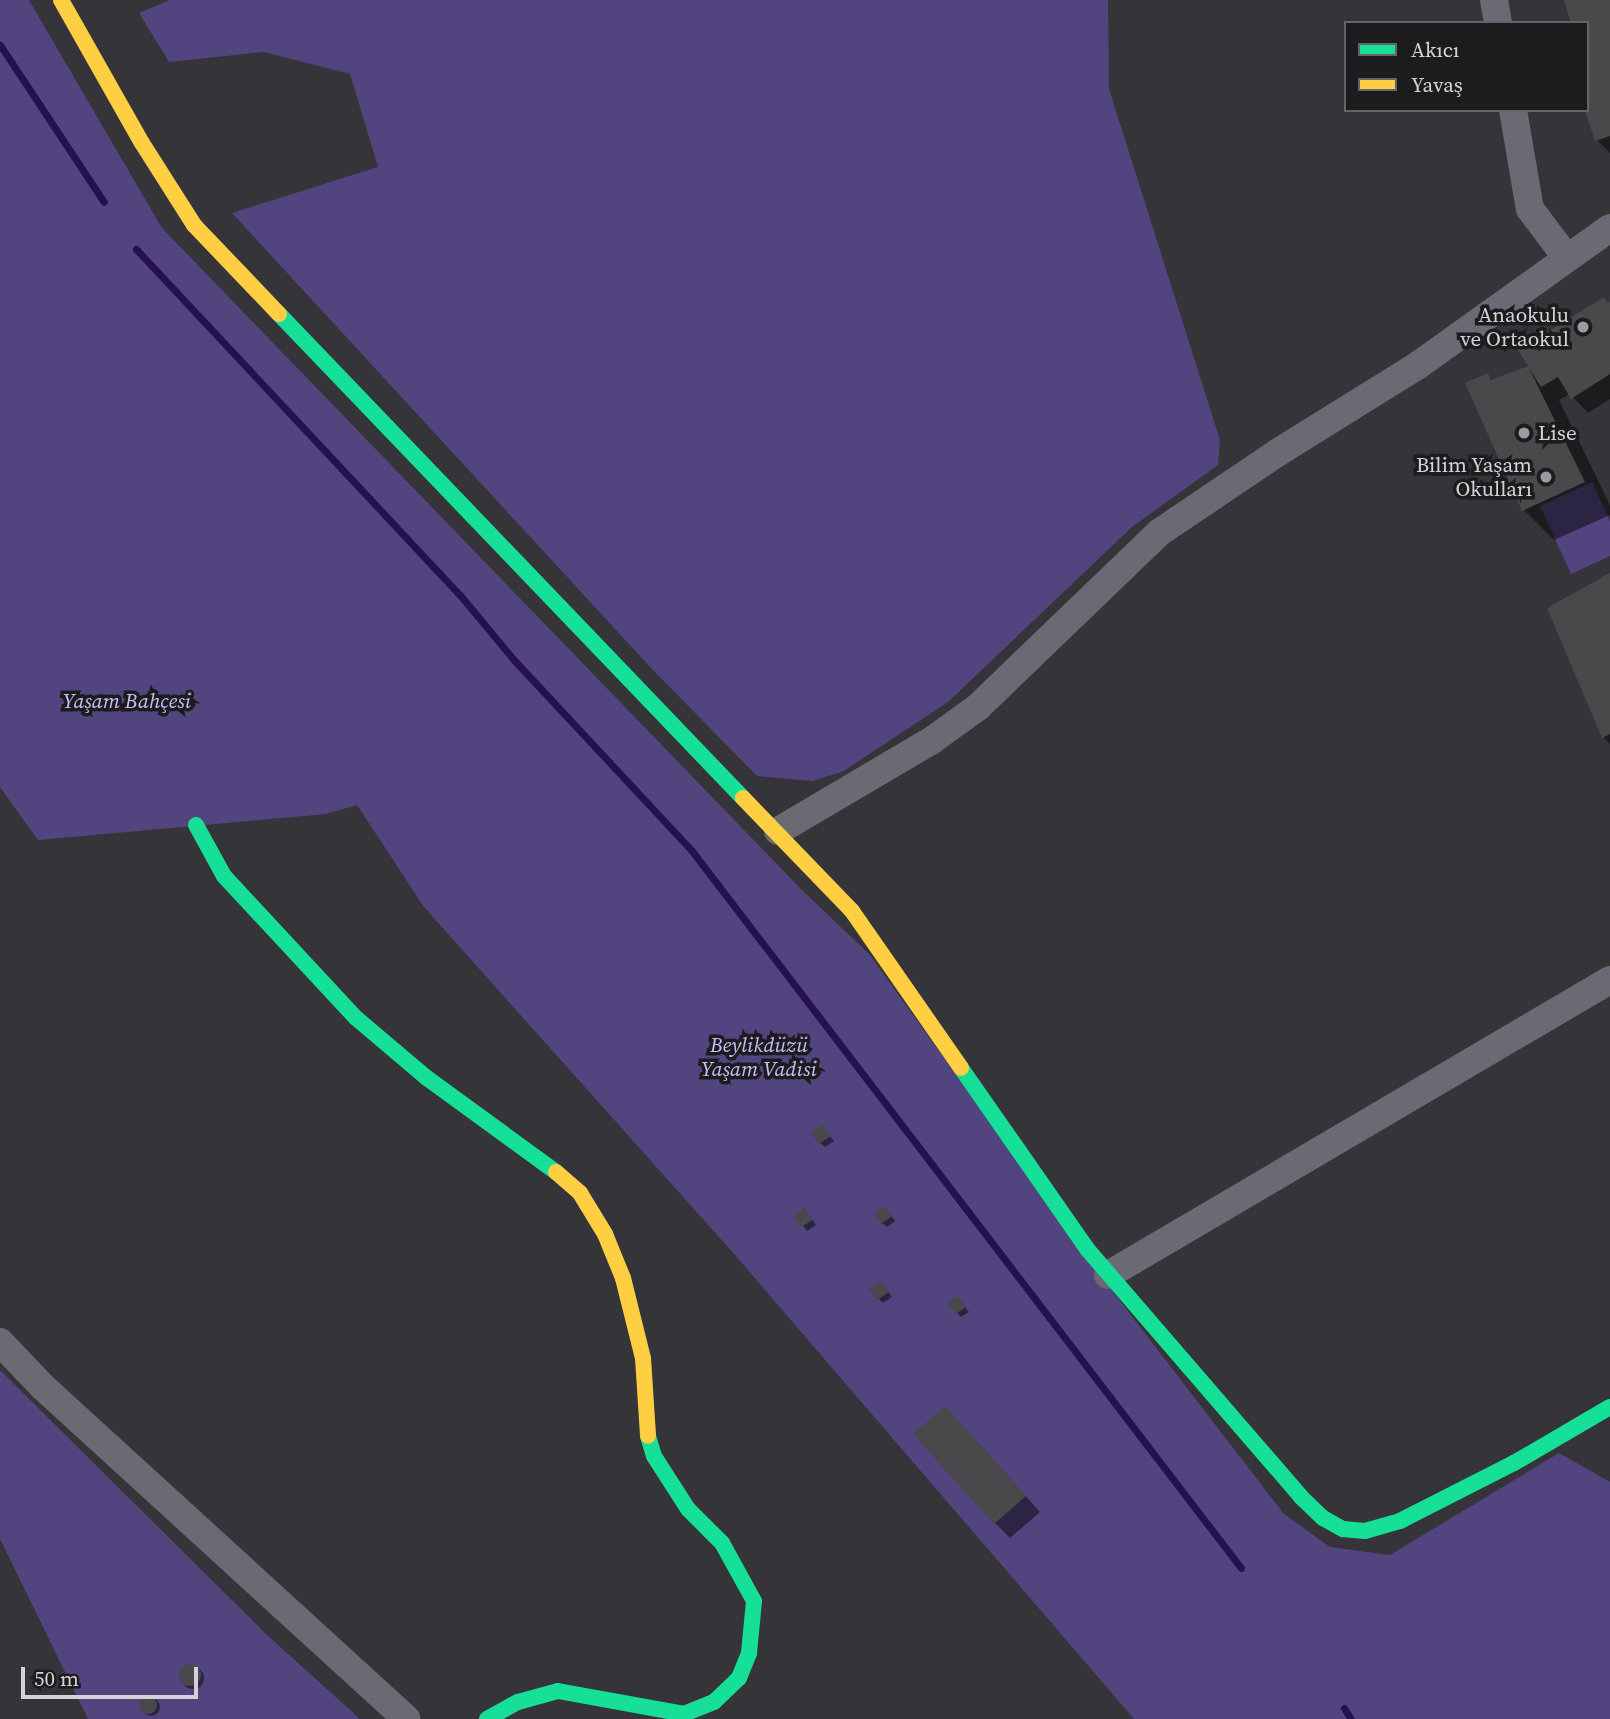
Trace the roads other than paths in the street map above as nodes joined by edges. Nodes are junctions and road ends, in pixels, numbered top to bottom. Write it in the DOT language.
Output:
graph roads {
  1 [pos="61,0"];
  2 [pos="1494,0"];
  3 [pos="1498,21"];
  4 [pos="1513,112"];
  5 [pos="1610,229"];
  6 [pos="1566,257"];
  7 [pos="197,825"];
  8 [pos="778,831"];
  9 [pos="1610,980"];
  10 [pos="1108,1275"];
  11 [pos="0,1342"];
  12 [pos="1610,1407"];
  13 [pos="406,1719"];
  14 [pos="487,1719"];
  1 -- 8 [label="street"];
  2 -- 3 [label="street"];
  4 -- 6 [label="street"];
  5 -- 6 [label="street"];
  6 -- 8 [label="street"];
  7 -- 14 [label="street"];
  8 -- 10 [label="street"];
  9 -- 10 [label="street"];
  10 -- 12 [label="street"];
  11 -- 13 [label="street"];
}
